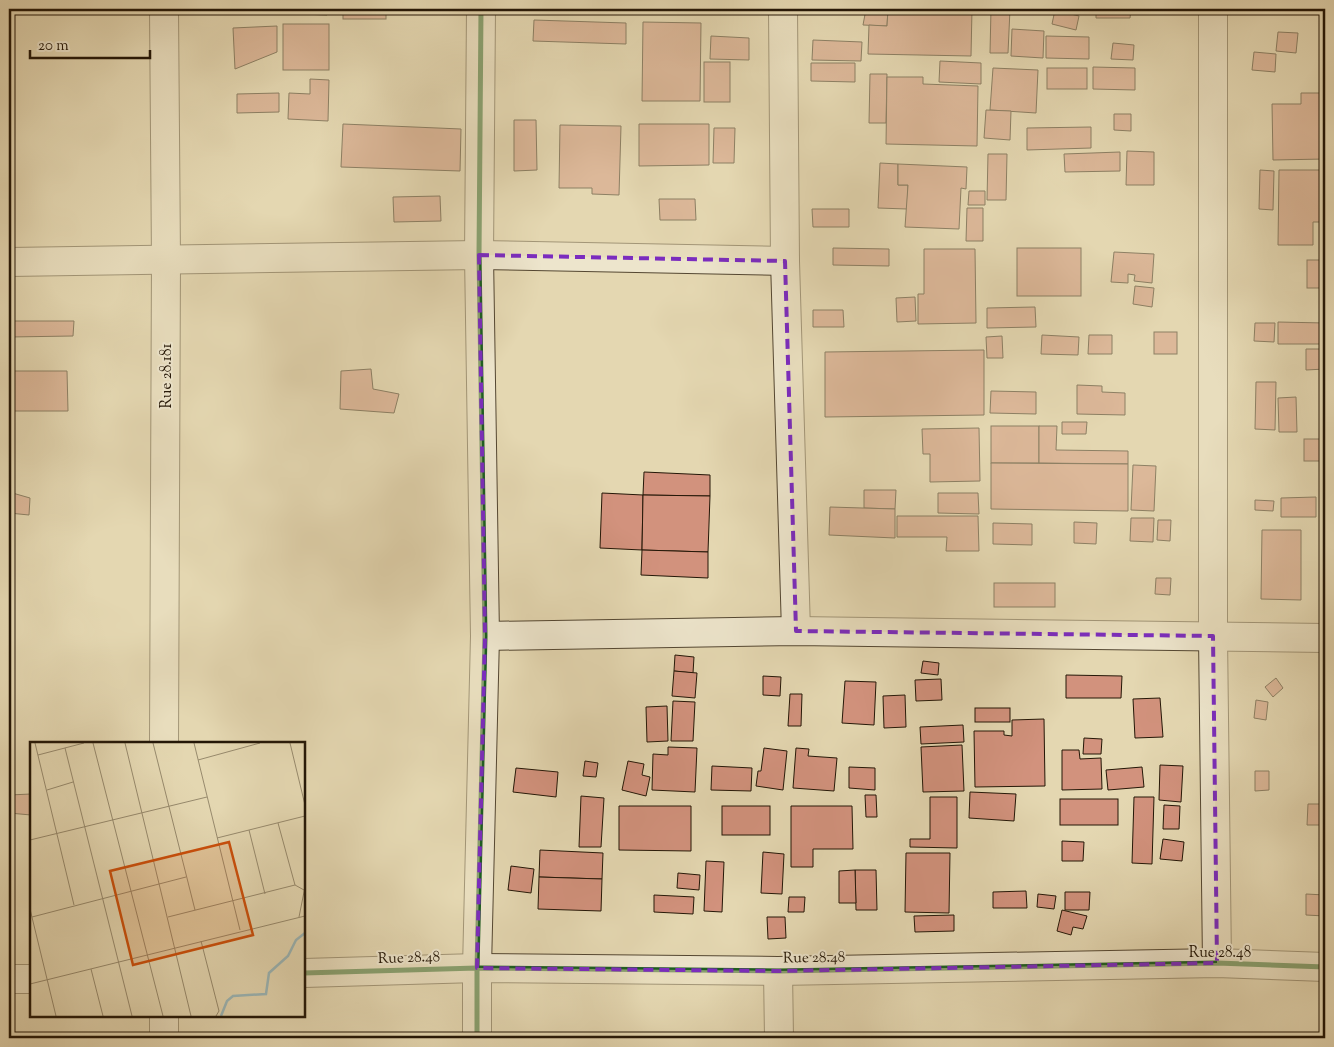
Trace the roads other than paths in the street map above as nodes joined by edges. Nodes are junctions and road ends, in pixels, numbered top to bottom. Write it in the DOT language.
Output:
graph roads {
  1 [pos="164,9"];
  2 [pos="481,9"];
  3 [pos="783,9"];
  4 [pos="1213,9"];
  5 [pos="479,255"];
  6 [pos="166,260"];
  7 [pos="784,261"];
  8 [pos="9,262"];
  9 [pos="796,631"];
  10 [pos="485,636"];
  11 [pos="1213,636"];
  12 [pos="1325,638"];
  13 [pos="164,742"];
  14 [pos="1217,964"];
  15 [pos="1325,967"];
  16 [pos="477,968"];
  17 [pos="778,970"];
  18 [pos="305,973"];
  19 [pos="9,979"];
  20 [pos="30,979"];
  21 [pos="164,1017"];
  22 [pos="164,1038"];
  23 [pos="477,1038"];
  24 [pos="778,1038"];
  1 -- 6 [label="street, Rue 28.181"];
  2 -- 5 [label="street"];
  3 -- 7 [label="street"];
  4 -- 11 [label="street"];
  5 -- 6 [label="street"];
  5 -- 7 [label="street"];
  5 -- 10 [label="street"];
  6 -- 8 [label="street"];
  6 -- 13 [label="street, Rue 28.181"];
  7 -- 9 [label="street"];
  9 -- 10 [label="street"];
  9 -- 11 [label="street"];
  10 -- 16 [label="street"];
  11 -- 12 [label="street"];
  11 -- 14 [label="street"];
  14 -- 15 [label="street, Rue 28.48"];
  14 -- 17 [label="street, Rue 28.48"];
  16 -- 17 [label="street, Rue 28.48"];
  16 -- 18 [label="street, Rue 28.48"];
  16 -- 23 [label="street"];
  17 -- 24 [label="street"];
  19 -- 20 [label="street"];
  21 -- 22 [label="street"];
}
